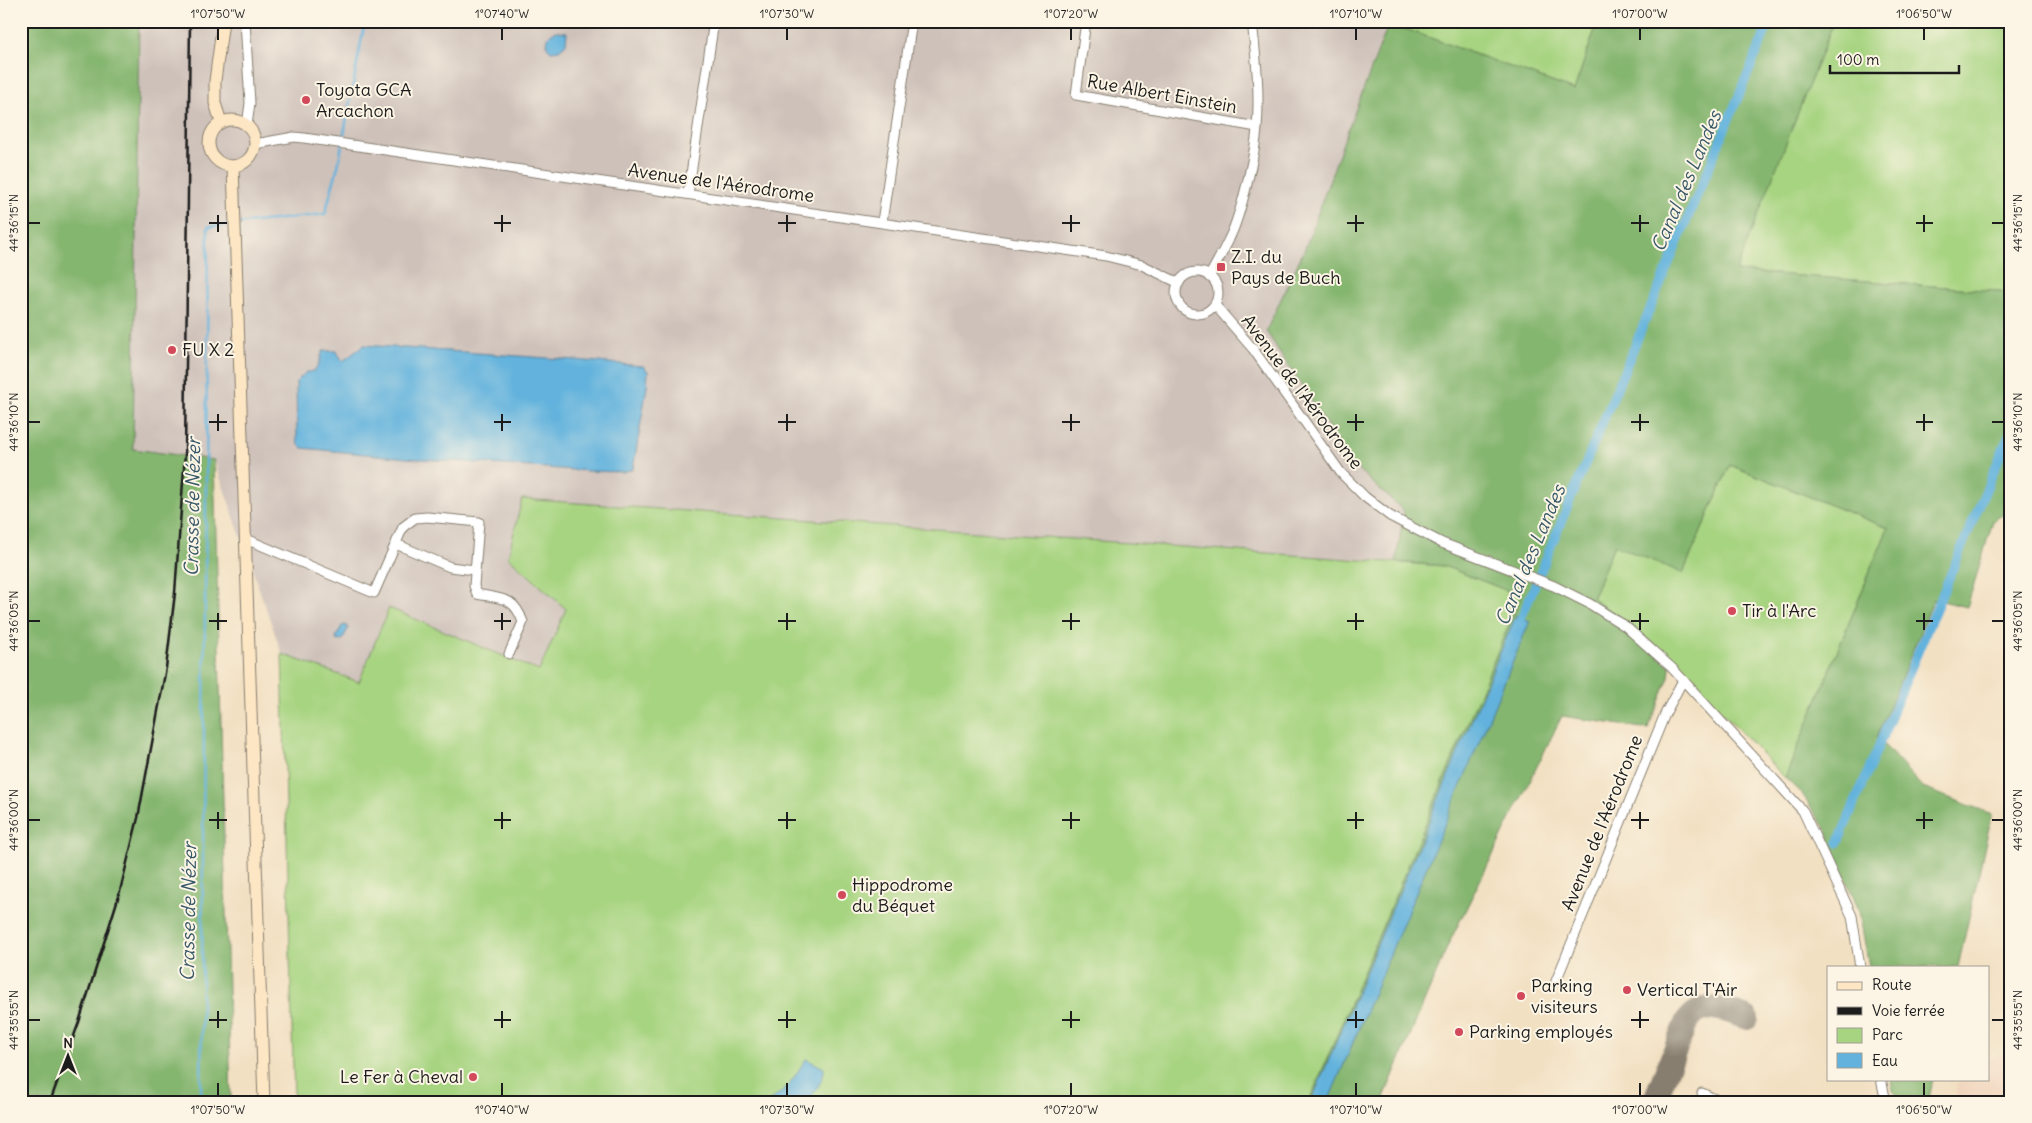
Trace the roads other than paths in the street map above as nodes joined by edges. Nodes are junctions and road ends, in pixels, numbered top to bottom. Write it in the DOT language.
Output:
graph roads {
  1 [pos="223,21"];
  2 [pos="245,21"];
  3 [pos="714,21"];
  4 [pos="912,21"];
  5 [pos="1086,21"];
  6 [pos="1252,21"];
  7 [pos="222,122"];
  8 [pos="247,126"];
  9 [pos="1257,128"];
  10 [pos="255,144"];
  11 [pos="233,166"];
  12 [pos="688,194"];
  13 [pos="882,222"];
  14 [pos="1210,276"];
  15 [pos="1179,283"];
  16 [pos="1215,305"];
  17 [pos="246,539"];
  18 [pos="396,544"];
  19 [pos="475,570"];
  20 [pos="509,654"];
  21 [pos="1682,680"];
  22 [pos="1860,966"];
  23 [pos="1556,981"];
  24 [pos="1881,1080"];
  25 [pos="1702,1094"];
  26 [pos="264,1102"];
  27 [pos="1721,1102"];
  28 [pos="1886,1102"];
  1 -- 7 [label="main road"];
  2 -- 8 [label="street"];
  3 -- 12 [label="street"];
  4 -- 13 [label="street"];
  5 -- 9 [label="street, Rue Albert Einstein"];
  6 -- 9 [label="street"];
  7 -- 8 [label="main road"];
  7 -- 11 [label="main road"];
  8 -- 10 [label="main road"];
  9 -- 14 [label="street"];
  10 -- 11 [label="main road"];
  10 -- 12 [label="street, Avenue de l'Aérodrome"];
  11 -- 17 [label="main road"];
  12 -- 13 [label="street, Avenue de l'Aérodrome"];
  13 -- 15 [label="street, Avenue de l'Aérodrome"];
  14 -- 15 [label="street"];
  14 -- 16 [label="street"];
  15 -- 16 [label="street"];
  16 -- 21 [label="street, Avenue de l'Aérodrome"];
  17 -- 18 [label="street"];
  17 -- 26 [label="main road"];
  18 -- 19 [label="street"];
  18 -- 19 [label="street"];
  19 -- 20 [label="street"];
  21 -- 22 [label="street, Avenue de l'Aérodrome"];
  21 -- 23 [label="street, Avenue de l'Aérodrome"];
  24 -- 28 [label="street"];
  25 -- 27 [label="street"];
}
